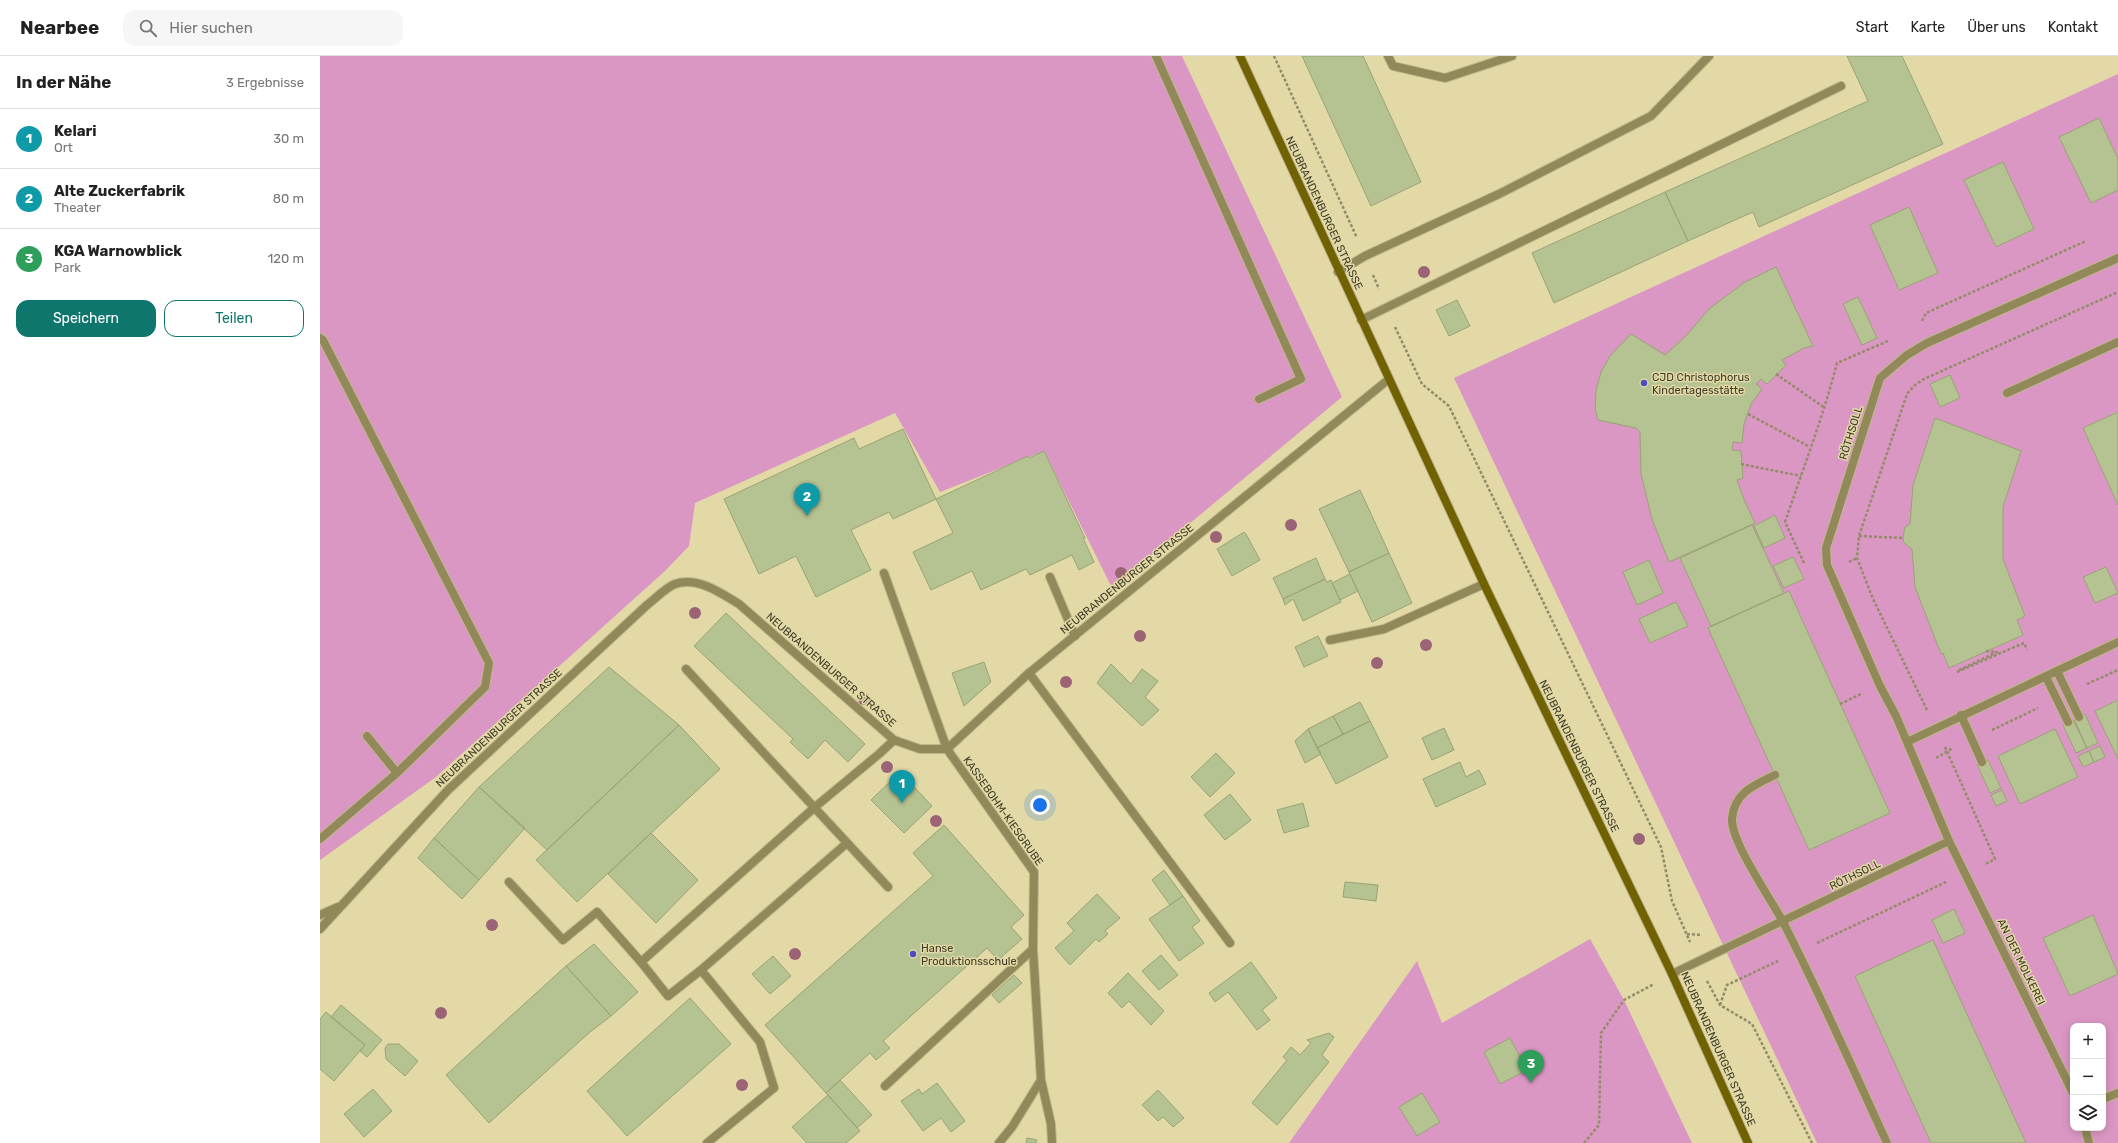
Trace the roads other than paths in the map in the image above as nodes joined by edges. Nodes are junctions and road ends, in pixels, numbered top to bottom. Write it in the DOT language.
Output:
graph roads {
  1 [pos="1156,56"];
  2 [pos="1240,56"];
  3 [pos="1388,56"];
  4 [pos="1512,56"];
  5 [pos="1710,56"];
  6 [pos="1841,86"];
  7 [pos="2118,258"];
  8 [pos="1338,272"];
  9 [pos="1361,320"];
  10 [pos="320,338"];
  11 [pos="2118,342"];
  12 [pos="1389,379"];
  13 [pos="2007,393"];
  14 [pos="1258,399"];
  15 [pos="884,573"];
  16 [pos="1050,577"];
  17 [pos="1484,584"];
  18 [pos="1074,636"];
  19 [pos="1330,640"];
  20 [pos="2118,642"];
  21 [pos="686,669"];
  22 [pos="2057,672"];
  23 [pos="1029,673"];
  24 [pos="2046,677"];
  25 [pos="1961,715"];
  26 [pos="2079,717"];
  27 [pos="2068,722"];
  28 [pos="367,736"];
  29 [pos="894,740"];
  30 [pos="1907,742"];
  31 [pos="946,749"];
  32 [pos="1982,762"];
  33 [pos="397,773"];
  34 [pos="1775,775"];
  35 [pos="815,807"];
  36 [pos="320,838"];
  37 [pos="1949,841"];
  38 [pos="847,843"];
  39 [pos="509,882"];
  40 [pos="888,887"];
  41 [pos="338,907"];
  42 [pos="320,915"];
  43 [pos="1783,922"];
  44 [pos="320,929"];
  45 [pos="1230,943"];
  46 [pos="1033,949"];
  47 [pos="641,962"];
  48 [pos="701,970"];
  49 [pos="1672,974"];
  50 [pos="1041,1080"];
  51 [pos="885,1086"];
  52 [pos="2070,1087"];
  53 [pos="2118,1093"];
  54 [pos="2106,1098"];
  55 [pos="2086,1131"];
  56 [pos="707,1143"];
  57 [pos="999,1143"];
  58 [pos="1052,1143"];
  59 [pos="1748,1143"];
  60 [pos="1887,1143"];
  61 [pos="2089,1143"];
  1 -- 14 [label="street"];
  2 -- 8 [label="main road, NEUBRANDENBURGER STRASSE"];
  3 -- 4 [label="street"];
  5 -- 8 [label="street"];
  6 -- 9 [label="street"];
  7 -- 30 [label="street, RÖTHSOLL"];
  8 -- 9 [label="main road, NEUBRANDENBURGER STRASSE"];
  9 -- 12 [label="main road, NEUBRANDENBURGER STRASSE"];
  10 -- 33 [label="street"];
  11 -- 13 [label="street"];
  12 -- 17 [label="main road, NEUBRANDENBURGER STRASSE"];
  12 -- 18 [label="street, NEUBRANDENBURGER STRASSE"];
  15 -- 31 [label="street, KASSEBOHM-KIESGRUBE"];
  16 -- 18 [label="street"];
  17 -- 19 [label="street"];
  17 -- 49 [label="main road, NEUBRANDENBURGER STRASSE"];
  18 -- 23 [label="street, NEUBRANDENBURGER STRASSE"];
  20 -- 22 [label="street"];
  21 -- 35 [label="street"];
  22 -- 24 [label="street"];
  22 -- 26 [label="street"];
  23 -- 31 [label="street, NEUBRANDENBURGER STRASSE"];
  23 -- 45 [label="street"];
  24 -- 25 [label="street"];
  24 -- 27 [label="street"];
  25 -- 30 [label="street"];
  25 -- 32 [label="street"];
  28 -- 33 [label="street"];
  29 -- 31 [label="street, NEUBRANDENBURGER STRASSE"];
  29 -- 35 [label="street"];
  29 -- 41 [label="street, NEUBRANDENBURGER STRASSE"];
  30 -- 37 [label="street, RÖTHSOLL"];
  31 -- 46 [label="street, KASSEBOHM-KIESGRUBE"];
  33 -- 36 [label="street"];
  34 -- 43 [label="street"];
  35 -- 38 [label="street"];
  35 -- 47 [label="street"];
  37 -- 43 [label="street, RÖTHSOLL"];
  37 -- 52 [label="street, AN DER MOLKEREI"];
  38 -- 40 [label="street"];
  38 -- 48 [label="street"];
  39 -- 47 [label="street"];
  41 -- 42 [label="street"];
  41 -- 44 [label="street, NEUBRANDENBURGER STRASSE"];
  43 -- 49 [label="street, RÖTHSOLL"];
  43 -- 60 [label="street"];
  46 -- 50 [label="street, KASSEBOHM-KIESGRUBE"];
  46 -- 51 [label="street"];
  47 -- 48 [label="street"];
  48 -- 56 [label="street"];
  49 -- 59 [label="main road, NEUBRANDENBURGER STRASSE"];
  50 -- 57 [label="street"];
  50 -- 58 [label="street, KASSEBOHM-KIESGRUBE"];
  53 -- 54 [label="street"];
  55 -- 61 [label="street"];
}
